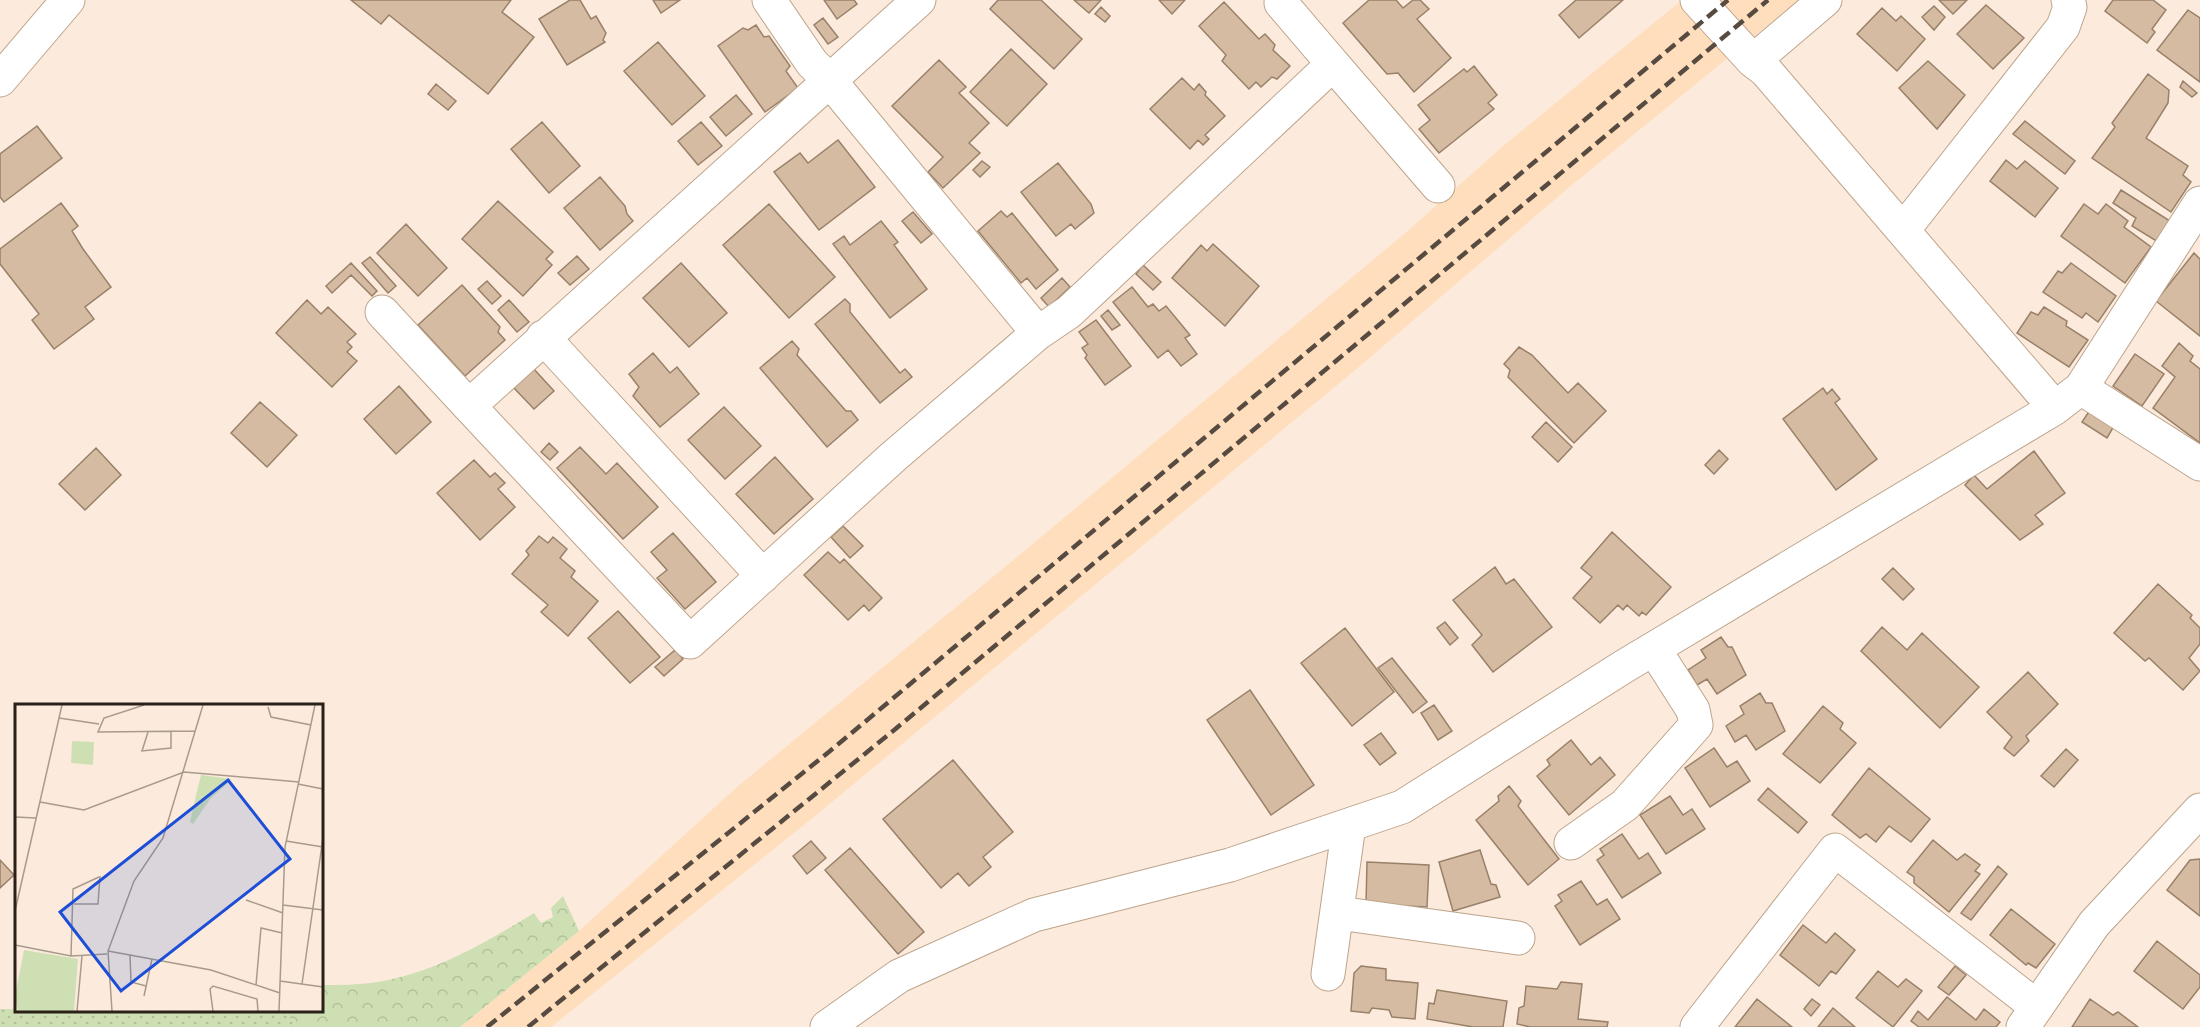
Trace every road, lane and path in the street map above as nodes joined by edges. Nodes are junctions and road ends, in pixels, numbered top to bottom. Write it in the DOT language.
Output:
graph roads {
  1 [pos="68,0"];
  2 [pos="769,0"];
  3 [pos="920,0"];
  4 [pos="1697,0"];
  5 [pos="1825,0"];
  6 [pos="2068,0"];
  7 [pos="1281,1"];
  8 [pos="1753,61"];
  9 [pos="1333,64"];
  10 [pos="0,80"];
  11 [pos="831,82"];
  12 [pos="1438,186"];
  13 [pos="2200,203"];
  14 [pos="1904,230"];
  15 [pos="382,312"];
  16 [pos="1038,333"];
  17 [pos="543,337"];
  18 [pos="2081,388"];
  19 [pos="469,406"];
  20 [pos="2055,408"];
  21 [pos="2200,464"];
  22 [pos="763,576"];
  23 [pos="1654,649"];
  24 [pos="2200,810"];
  25 [pos="1349,825"];
  26 [pos="1571,843"];
  27 [pos="1338,913"];
  28 [pos="1518,938"];
  29 [pos="1328,974"];
  30 [pos="2030,1017"];
  31 [pos="827,1027"];
  32 [pos="1697,1027"];
  1 -- 10 [label="street"];
  2 -- 11 [label="street"];
  3 -- 11 [label="street"];
  4 -- 8 [label="street"];
  5 -- 8 [label="street"];
  6 -- 14 [label="street"];
  7 -- 9 [label="street"];
  8 -- 14 [label="street"];
  9 -- 12 [label="street"];
  9 -- 16 [label="street"];
  11 -- 16 [label="street"];
  11 -- 17 [label="street"];
  13 -- 18 [label="street"];
  14 -- 20 [label="street"];
  15 -- 19 [label="street"];
  16 -- 22 [label="street"];
  17 -- 19 [label="street"];
  17 -- 22 [label="street"];
  18 -- 20 [label="street"];
  18 -- 21 [label="street"];
  19 -- 22 [label="street"];
  20 -- 23 [label="street"];
  23 -- 25 [label="street"];
  23 -- 26 [label="street"];
  24 -- 30 [label="street"];
  25 -- 27 [label="street"];
  25 -- 31 [label="street"];
  27 -- 28 [label="street"];
  27 -- 29 [label="street"];
  30 -- 32 [label="street"];
}
